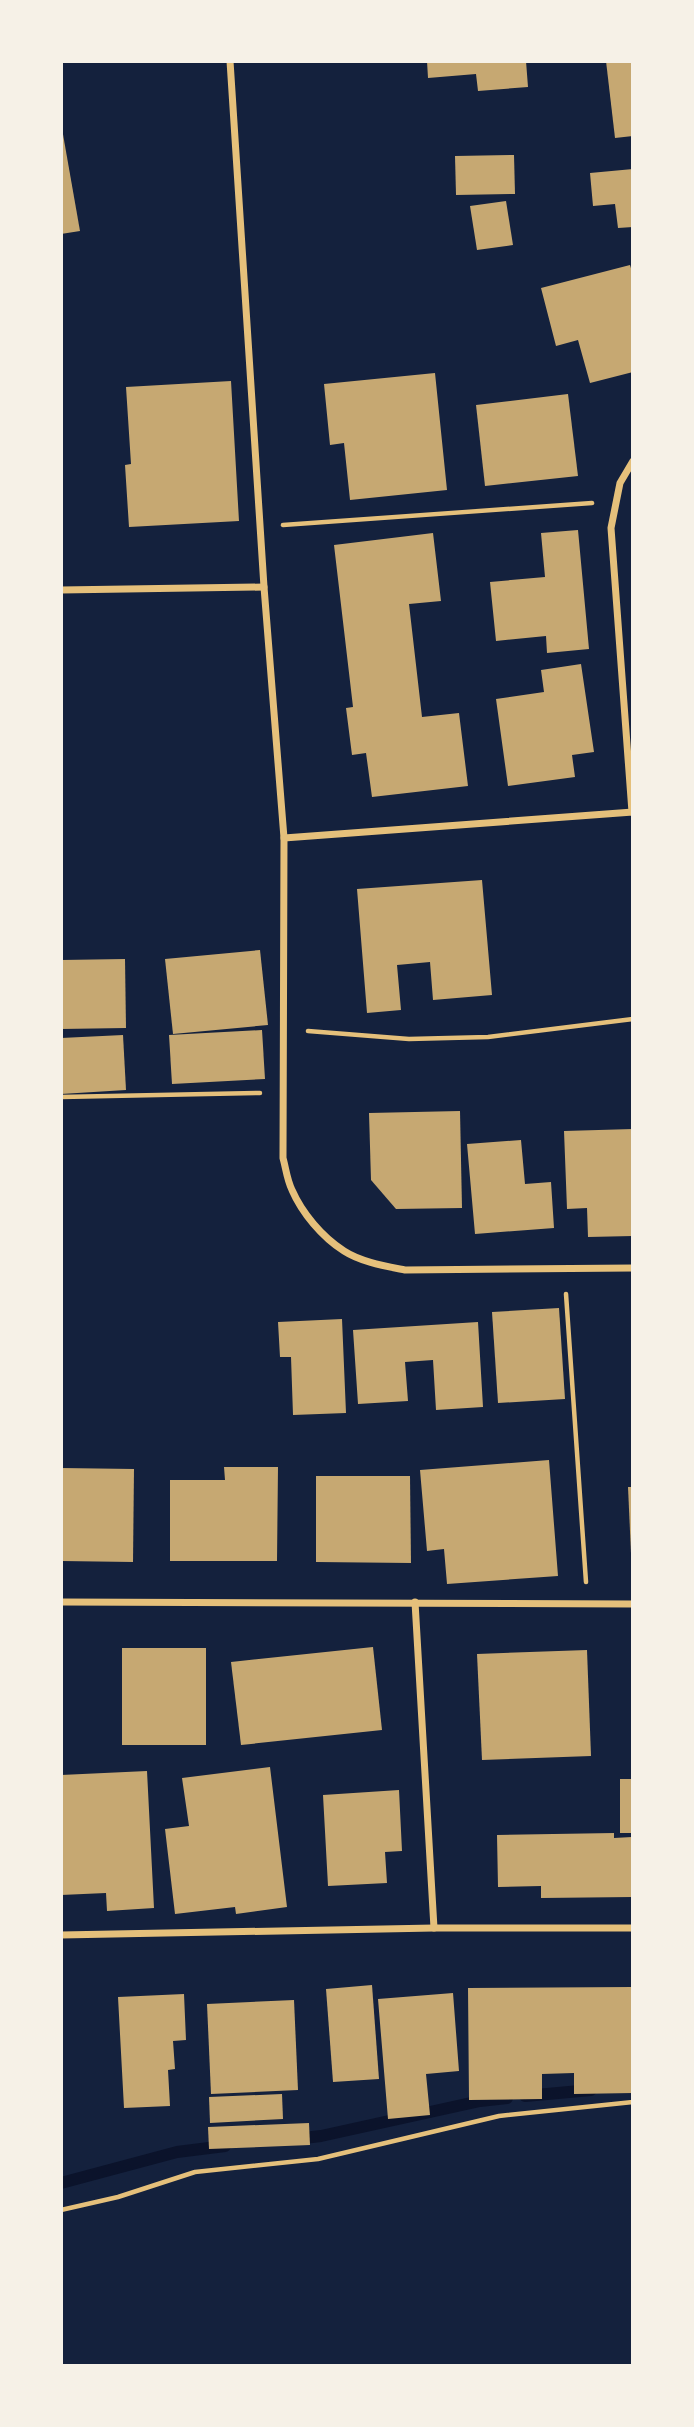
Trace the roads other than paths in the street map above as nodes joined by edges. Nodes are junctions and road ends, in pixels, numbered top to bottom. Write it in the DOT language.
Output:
graph roads {
  1 [pos="230,61"];
  2 [pos="633,461"];
  3 [pos="264,587"];
  4 [pos="61,590"];
  5 [pos="632,812"];
  6 [pos="284,838"];
  7 [pos="633,1268"];
  8 [pos="61,1602"];
  9 [pos="415,1602"];
  10 [pos="633,1604"];
  11 [pos="434,1927"];
  12 [pos="633,1928"];
  13 [pos="61,1935"];
  1 -- 3 [label="street"];
  2 -- 5 [label="street"];
  3 -- 4 [label="street"];
  3 -- 6 [label="street"];
  5 -- 6 [label="street"];
  6 -- 7 [label="street"];
  8 -- 9 [label="street"];
  9 -- 10 [label="street"];
  9 -- 11 [label="street"];
  11 -- 12 [label="street"];
  11 -- 13 [label="street"];
}
